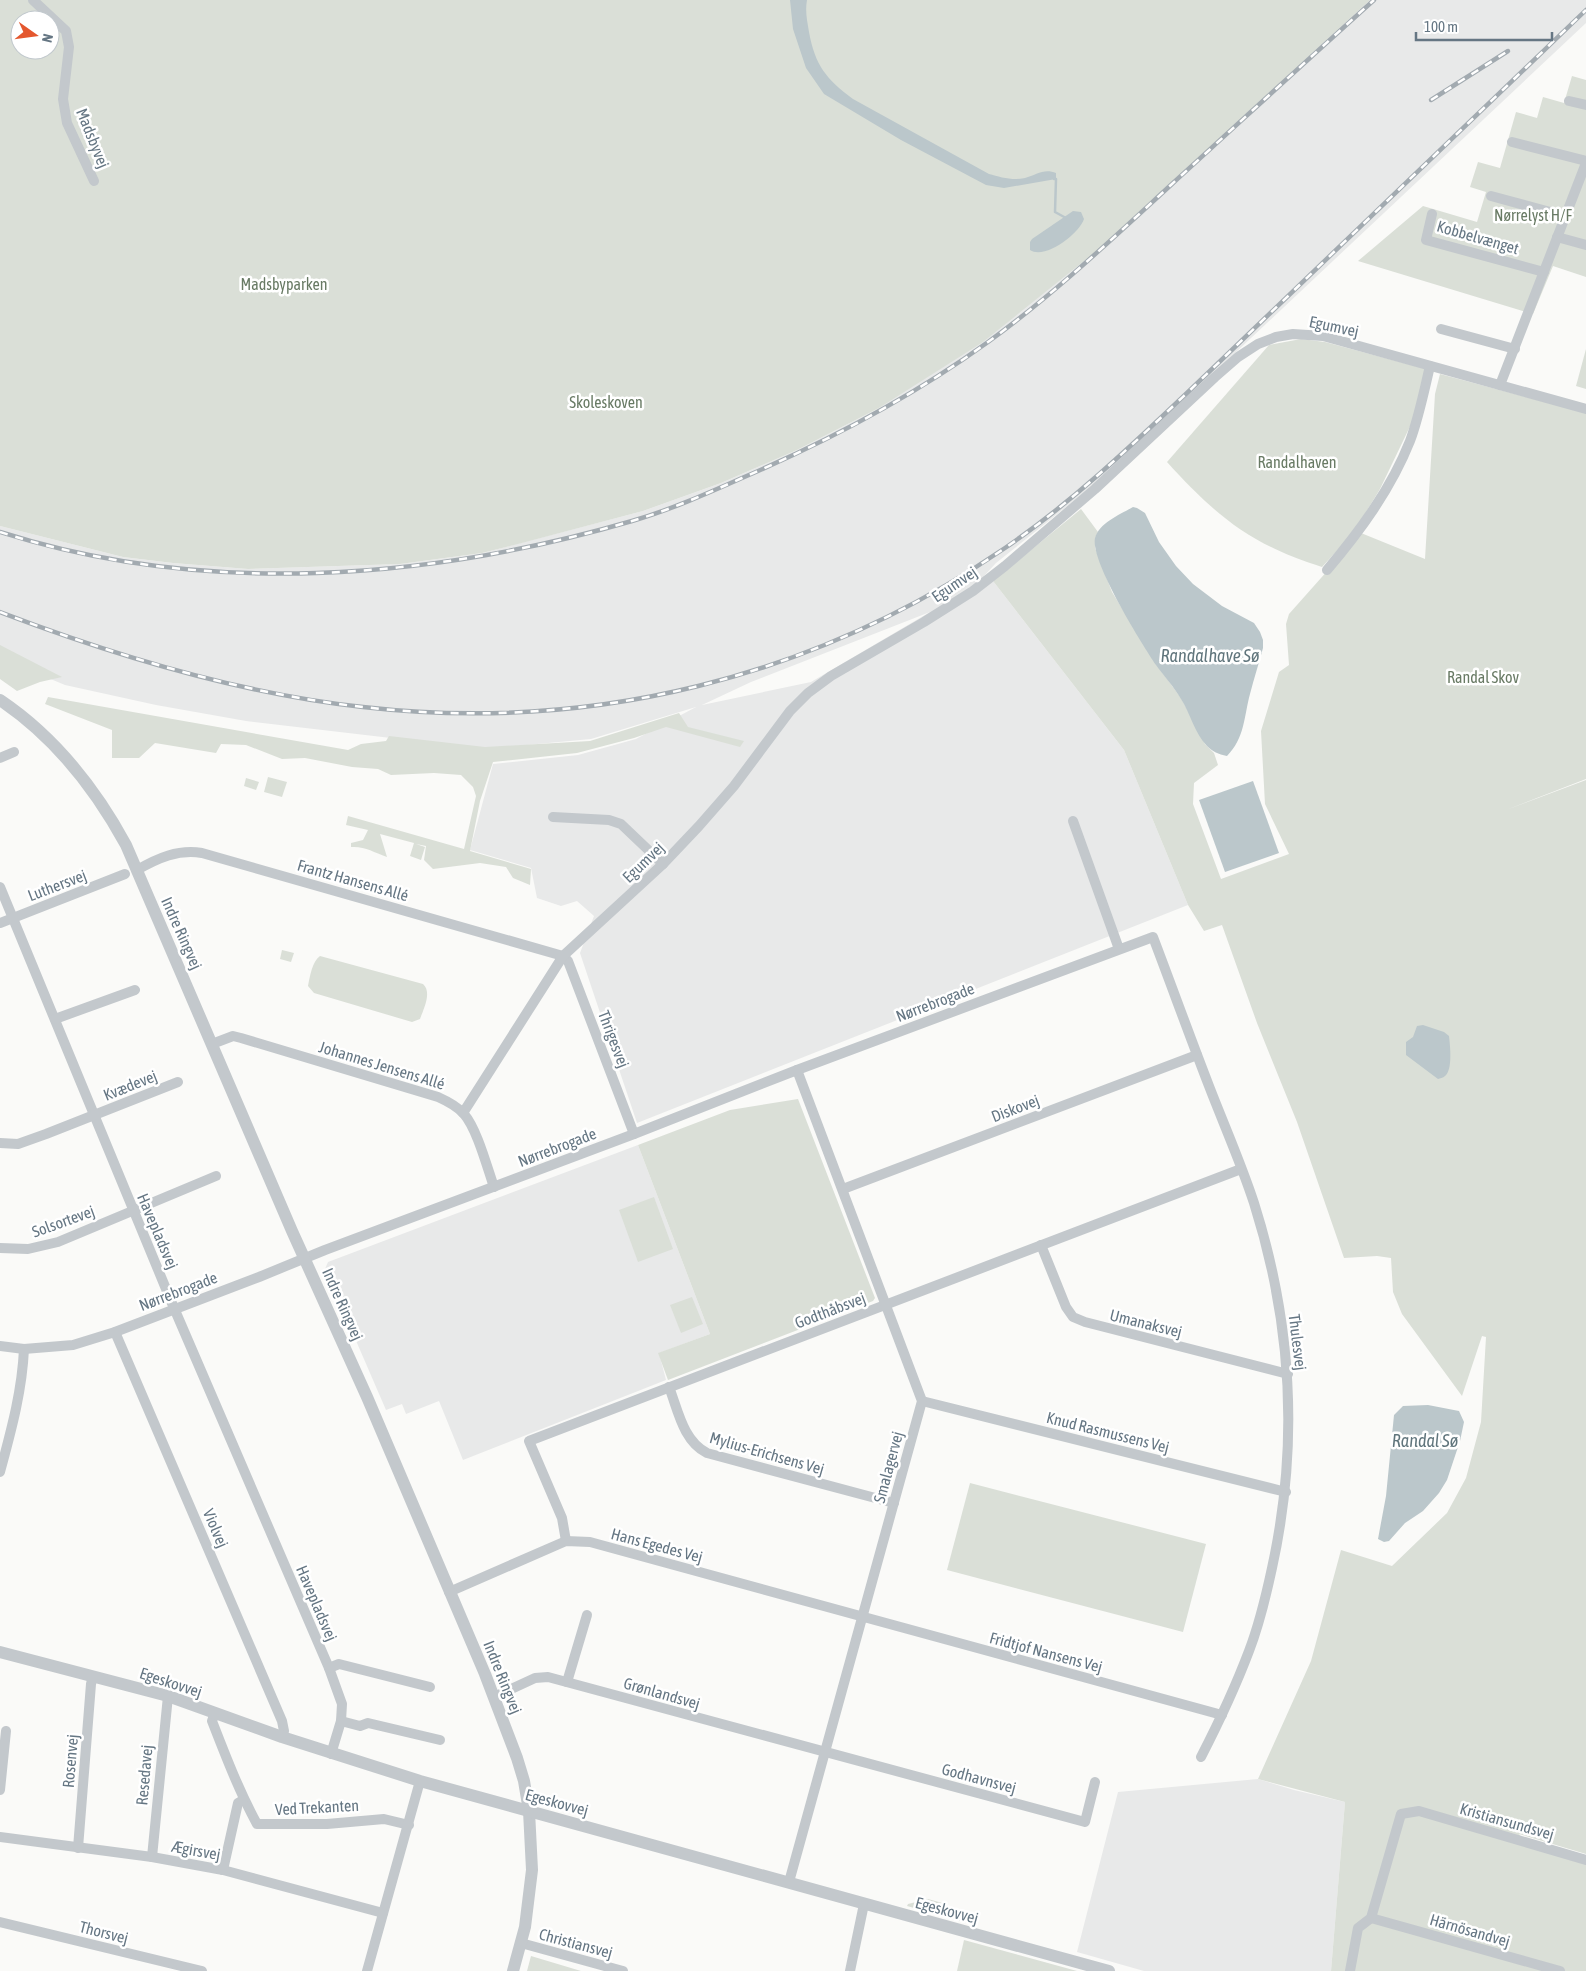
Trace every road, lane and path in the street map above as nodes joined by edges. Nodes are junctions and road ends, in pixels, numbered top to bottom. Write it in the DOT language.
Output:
graph roads {
  1 [pos="33,0"];
  2 [pos="1569,101"];
  3 [pos="1586,105"];
  4 [pos="1512,142"];
  5 [pos="1586,162"];
  6 [pos="94,181"];
  7 [pos="1582,182"];
  8 [pos="1491,196"];
  9 [pos="1432,214"];
  10 [pos="1566,216"];
  11 [pos="1558,237"];
  12 [pos="1586,245"];
  13 [pos="1544,272"];
  14 [pos="1441,329"];
  15 [pos="1515,349"];
  16 [pos="1430,366"];
  17 [pos="1500,385"];
  18 [pos="1586,409"];
  19 [pos="1327,570"];
  20 [pos="0,700"];
  21 [pos="14,752"];
  22 [pos="0,758"];
  23 [pos="553,817"];
  24 [pos="1073,821"];
  25 [pos="663,864"];
  26 [pos="137,870"];
  27 [pos="125,874"];
  28 [pos="0,887"];
  29 [pos="14,918"];
  30 [pos="0,923"];
  31 [pos="1153,937"];
  32 [pos="1119,949"];
  33 [pos="563,956"];
  34 [pos="135,990"];
  35 [pos="56,1019"];
  36 [pos="212,1044"];
  37 [pos="1197,1055"];
  38 [pos="797,1070"];
  39 [pos="178,1082"];
  40 [pos="463,1113"];
  41 [pos="94,1116"];
  42 [pos="634,1134"];
  43 [pos="0,1144"];
  44 [pos="1241,1169"];
  45 [pos="216,1176"];
  46 [pos="494,1187"];
  47 [pos="843,1190"];
  48 [pos="133,1210"];
  49 [pos="1041,1246"];
  50 [pos="0,1248"];
  51 [pos="305,1258"];
  52 [pos="886,1305"];
  53 [pos="174,1308"];
  54 [pos="115,1332"];
  55 [pos="0,1346"];
  56 [pos="24,1350"];
  57 [pos="1288,1374"];
  58 [pos="669,1387"];
  59 [pos="922,1401"];
  60 [pos="0,1472"];
  61 [pos="1286,1492"];
  62 [pos="894,1503"];
  63 [pos="566,1541"];
  64 [pos="449,1592"];
  65 [pos="587,1615"];
  66 [pos="862,1617"];
  67 [pos="0,1652"];
  68 [pos="329,1668"];
  69 [pos="93,1676"];
  70 [pos="567,1682"];
  71 [pos="430,1687"];
  72 [pos="168,1696"];
  73 [pos="494,1697"];
  74 [pos="215,1713"];
  75 [pos="1222,1715"];
  76 [pos="341,1721"];
  77 [pos="6,1731"];
  78 [pos="282,1737"];
  79 [pos="440,1740"];
  80 [pos="825,1753"];
  81 [pos="331,1754"];
  82 [pos="1201,1757"];
  83 [pos="420,1781"];
  84 [pos="1095,1782"];
  85 [pos="0,1790"];
  86 [pos="243,1800"];
  87 [pos="529,1811"];
  88 [pos="409,1825"];
  89 [pos="0,1837"];
  90 [pos="78,1848"];
  91 [pos="152,1857"];
  92 [pos="1586,1860"];
  93 [pos="224,1870"];
  94 [pos="789,1882"];
  95 [pos="864,1904"];
  96 [pos="383,1913"];
  97 [pos="1372,1918"];
  98 [pos="0,1922"];
  99 [pos="521,1943"];
  100 [pos="202,1971"];
  101 [pos="367,1971"];
  102 [pos="513,1971"];
  103 [pos="623,1971"];
  104 [pos="850,1971"];
  105 [pos="1109,1971"];
  106 [pos="1350,1971"];
  107 [pos="1560,1971"];
  1 -- 6 [label="street, Madsbyvej"];
  2 -- 3 [label="street"];
  4 -- 5 [label="street"];
  5 -- 7 [label="street"];
  7 -- 10 [label="street"];
  8 -- 10 [label="street"];
  9 -- 13 [label="street, Kobbelvænget"];
  10 -- 11 [label="street"];
  11 -- 12 [label="street"];
  11 -- 13 [label="street"];
  13 -- 15 [label="street"];
  14 -- 15 [label="street"];
  15 -- 17 [label="street"];
  16 -- 17 [label="street, Egumvej"];
  16 -- 19 [label="street"];
  16 -- 25 [label="street, Egumvej"];
  17 -- 18 [label="street, Egumvej"];
  20 -- 26 [label="street, Indre Ringvej"];
  21 -- 22 [label="street"];
  23 -- 25 [label="street"];
  24 -- 32 [label="street"];
  25 -- 33 [label="street, Egumvej"];
  26 -- 33 [label="street, Frantz Hansens Allé"];
  26 -- 36 [label="street, Indre Ringvej"];
  27 -- 29 [label="street, Luthersvej"];
  28 -- 29 [label="street, Havepladsvej"];
  29 -- 30 [label="street, Luthersvej"];
  29 -- 35 [label="street, Havepladsvej"];
  31 -- 32 [label="street, Nørrebrogade"];
  31 -- 37 [label="street, Thulesvej"];
  32 -- 38 [label="street, Nørrebrogade"];
  33 -- 40 [label="street, Egumvej"];
  33 -- 42 [label="street, Thrigesvej"];
  34 -- 35 [label="street"];
  35 -- 41 [label="street, Havepladsvej"];
  36 -- 40 [label="street, Johannes Jensens Allé"];
  36 -- 51 [label="street, Indre Ringvej"];
  37 -- 44 [label="street, Thulesvej"];
  37 -- 47 [label="street, Diskovej"];
  38 -- 42 [label="street, Nørrebrogade"];
  38 -- 47 [label="street"];
  39 -- 41 [label="street, Kvædevej"];
  40 -- 46 [label="street, Johannes Jensens Allé"];
  41 -- 43 [label="street, Kvædevej"];
  41 -- 48 [label="street, Havepladsvej"];
  42 -- 46 [label="street, Nørrebrogade"];
  44 -- 49 [label="street, Godthåbsvej"];
  44 -- 57 [label="street, Thulesvej"];
  45 -- 48 [label="street, Solsortevej"];
  46 -- 51 [label="street, Nørrebrogade"];
  47 -- 52 [label="street"];
  48 -- 50 [label="street, Solsortevej"];
  48 -- 53 [label="street, Havepladsvej"];
  49 -- 52 [label="street, Godthåbsvej"];
  49 -- 57 [label="street, Umanaksvej"];
  51 -- 53 [label="street, Nørrebrogade"];
  51 -- 64 [label="street, Indre Ringvej"];
  52 -- 58 [label="street, Godthåbsvej"];
  52 -- 59 [label="street"];
  53 -- 54 [label="street, Nørrebrogade"];
  53 -- 68 [label="street, Havepladsvej"];
  54 -- 56 [label="street, Nørrebrogade"];
  54 -- 78 [label="street, Violvej"];
  55 -- 56 [label="street, Nørrebrogade"];
  56 -- 60 [label="street"];
  57 -- 61 [label="street, Thulesvej"];
  58 -- 62 [label="street, Mylius-Erichsens Vej"];
  58 -- 63 [label="street, Godthåbsvej"];
  59 -- 61 [label="street, Knud Rasmussens Vej"];
  59 -- 62 [label="street, Smalagervej"];
  61 -- 75 [label="street, Thulesvej"];
  62 -- 66 [label="street, Smalagervej"];
  63 -- 64 [label="street, Hans Egedes Vej"];
  63 -- 66 [label="street, Hans Egedes Vej"];
  64 -- 73 [label="street, Indre Ringvej"];
  65 -- 70 [label="street"];
  66 -- 75 [label="street, Fridtjof Nansens Vej"];
  66 -- 80 [label="street, Smalagervej"];
  67 -- 69 [label="street, Egeskovvej"];
  68 -- 71 [label="street"];
  68 -- 76 [label="street, Havepladsvej"];
  69 -- 72 [label="street, Egeskovvej"];
  69 -- 90 [label="street, Rosenvej"];
  70 -- 73 [label="street, Grønlandsvej"];
  70 -- 80 [label="street, Grønlandsvej"];
  72 -- 74 [label="street, Egeskovvej"];
  72 -- 91 [label="street, Resedavej"];
  73 -- 87 [label="street, Indre Ringvej"];
  74 -- 78 [label="street, Egeskovvej"];
  74 -- 86 [label="street, Ved Trekanten"];
  75 -- 82 [label="street, Thulesvej"];
  76 -- 79 [label="street"];
  76 -- 81 [label="street, Havepladsvej"];
  77 -- 85 [label="street"];
  78 -- 81 [label="street, Egeskovvej"];
  80 -- 84 [label="street, Godhavnsvej"];
  80 -- 94 [label="street, Smalagervej"];
  81 -- 83 [label="street, Egeskovvej"];
  83 -- 87 [label="street, Egeskovvej"];
  83 -- 88 [label="street"];
  86 -- 88 [label="street, Ved Trekanten"];
  86 -- 93 [label="street"];
  87 -- 94 [label="street, Egeskovvej"];
  87 -- 99 [label="street, Indre Ringvej"];
  88 -- 96 [label="street"];
  89 -- 90 [label="street, Ægirsvej"];
  90 -- 91 [label="street, Ægirsvej"];
  91 -- 93 [label="street, Ægirsvej"];
  92 -- 97 [label="street, Kristiansundsvej"];
  93 -- 96 [label="street, Ægirsvej"];
  94 -- 95 [label="street, Egeskovvej"];
  95 -- 104 [label="street"];
  95 -- 105 [label="street, Egeskovvej"];
  96 -- 101 [label="street"];
  97 -- 106 [label="street"];
  97 -- 107 [label="street, Härnösandvej"];
  98 -- 100 [label="street, Thorsvej"];
  99 -- 102 [label="street, Indre Ringvej"];
  99 -- 103 [label="street, Christiansvej"];
}
